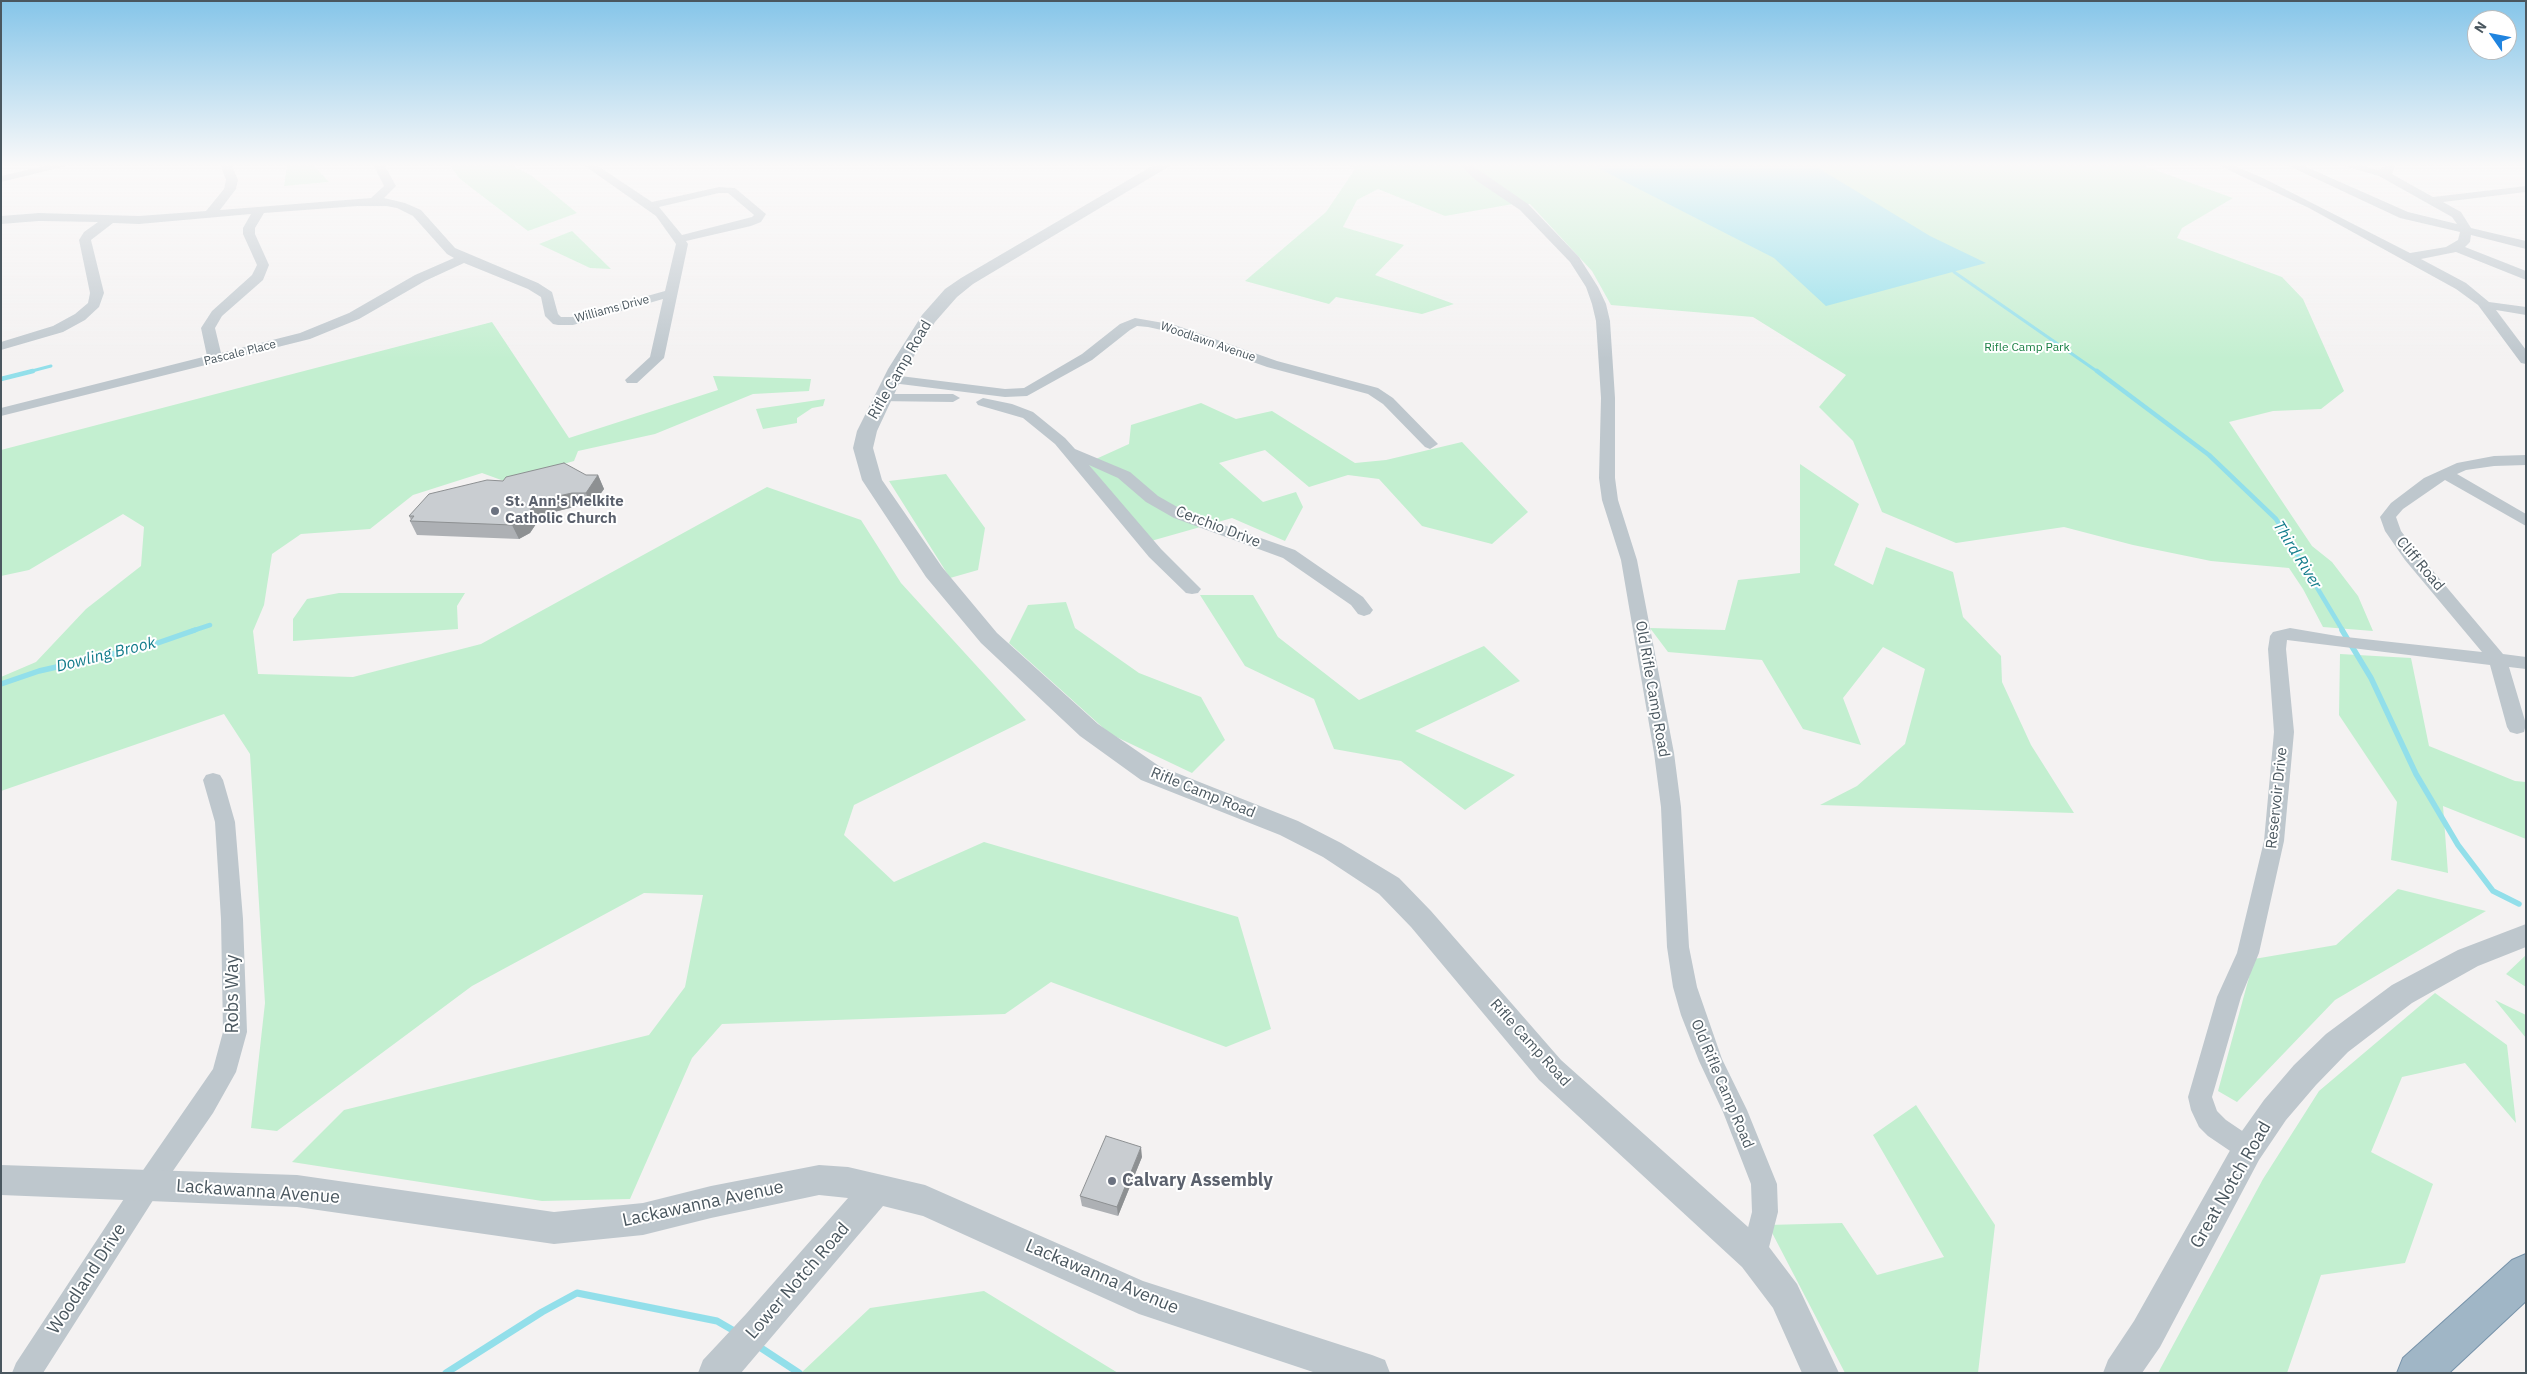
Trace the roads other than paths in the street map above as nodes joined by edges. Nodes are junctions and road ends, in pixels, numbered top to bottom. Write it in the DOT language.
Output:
graph roads {
  1 [pos="95,230"];
  2 [pos="249,230"];
  3 [pos="431,230"];
  4 [pos="672,230"];
  5 [pos="716,230"];
  6 [pos="1054,230"];
  7 [pos="1547,230"];
  8 [pos="2358,230"];
  9 [pos="2466,230"];
  10 [pos="678,239"];
  11 [pos="2526,246"];
  12 [pos="2456,247"];
  13 [pos="2411,257"];
  14 [pos="464,258"];
  15 [pos="2526,276"];
  16 [pos="671,293"];
  17 [pos="2486,305"];
  18 [pos="2526,311"];
  19 [pos="2520,344"];
  20 [pos="1,346"];
  21 [pos="215,360"];
  22 [pos="2526,360"];
  23 [pos="632,380"];
  24 [pos="887,388"];
  25 [pos="965,394"];
  26 [pos="1,412"];
  27 [pos="1430,444"];
  28 [pos="1068,450"];
  29 [pos="2526,460"];
  30 [pos="2446,474"];
  31 [pos="2526,521"];
  32 [pos="1192,589"];
  33 [pos="1364,610"];
  34 [pos="2497,659"];
  35 [pos="2526,663"];
  36 [pos="2517,727"];
  37 [pos="213,780"];
  38 [pos="2526,935"];
  39 [pos="2248,1149"];
  40 [pos="1,1180"];
  41 [pos="148,1185"];
  42 [pos="878,1188"];
  43 [pos="1754,1255"];
  44 [pos="2526,1274"];
  45 [pos="26,1373"];
  46 [pos="716,1373"];
  47 [pos="1372,1373"];
  48 [pos="1821,1373"];
  49 [pos="2121,1373"];
  50 [pos="2418,1373"];
  1 -- 20 [label="street"];
  2 -- 21 [label="street"];
  3 -- 14 [label="street, Williams Drive"];
  4 -- 10 [label="street"];
  5 -- 10 [label="street"];
  6 -- 24 [label="street, Rifle Camp Road"];
  7 -- 43 [label="street, Old Rifle Camp Road"];
  8 -- 13 [label="street"];
  9 -- 11 [label="street"];
  9 -- 12 [label="street"];
  10 -- 16 [label="street"];
  12 -- 13 [label="street"];
  12 -- 15 [label="street"];
  13 -- 17 [label="street"];
  14 -- 16 [label="street, Williams Drive"];
  14 -- 21 [label="street, Pascale Place"];
  16 -- 23 [label="street"];
  17 -- 18 [label="street"];
  17 -- 19 [label="street"];
  19 -- 22 [label="street"];
  21 -- 26 [label="street, Pascale Place"];
  24 -- 25 [label="street, Cerchio Drive"];
  24 -- 25 [label="street, Woodlawn Avenue"];
  24 -- 43 [label="street, Rifle Camp Road"];
  25 -- 27 [label="street, Woodlawn Avenue"];
  25 -- 28 [label="street, Cerchio Drive"];
  28 -- 32 [label="street, Cerchio Drive"];
  28 -- 33 [label="street, Cerchio Drive"];
  29 -- 30 [label="street, Cliff Road"];
  30 -- 31 [label="street"];
  30 -- 34 [label="street, Cliff Road"];
  34 -- 35 [label="street"];
  34 -- 36 [label="street"];
  34 -- 39 [label="street, Reservoir Drive"];
  37 -- 41 [label="street, Robs Way"];
  38 -- 39 [label="street, Great Notch Road"];
  39 -- 49 [label="street, Great Notch Road"];
  40 -- 41 [label="street, Lackawanna Avenue"];
  41 -- 42 [label="street, Lackawanna Avenue"];
  41 -- 45 [label="street, Woodland Drive"];
  42 -- 46 [label="street, Lower Notch Road"];
  42 -- 47 [label="street, Lackawanna Avenue"];
  43 -- 48 [label="street, Rifle Camp Road"];
  44 -- 50 [label="highway"];
}
